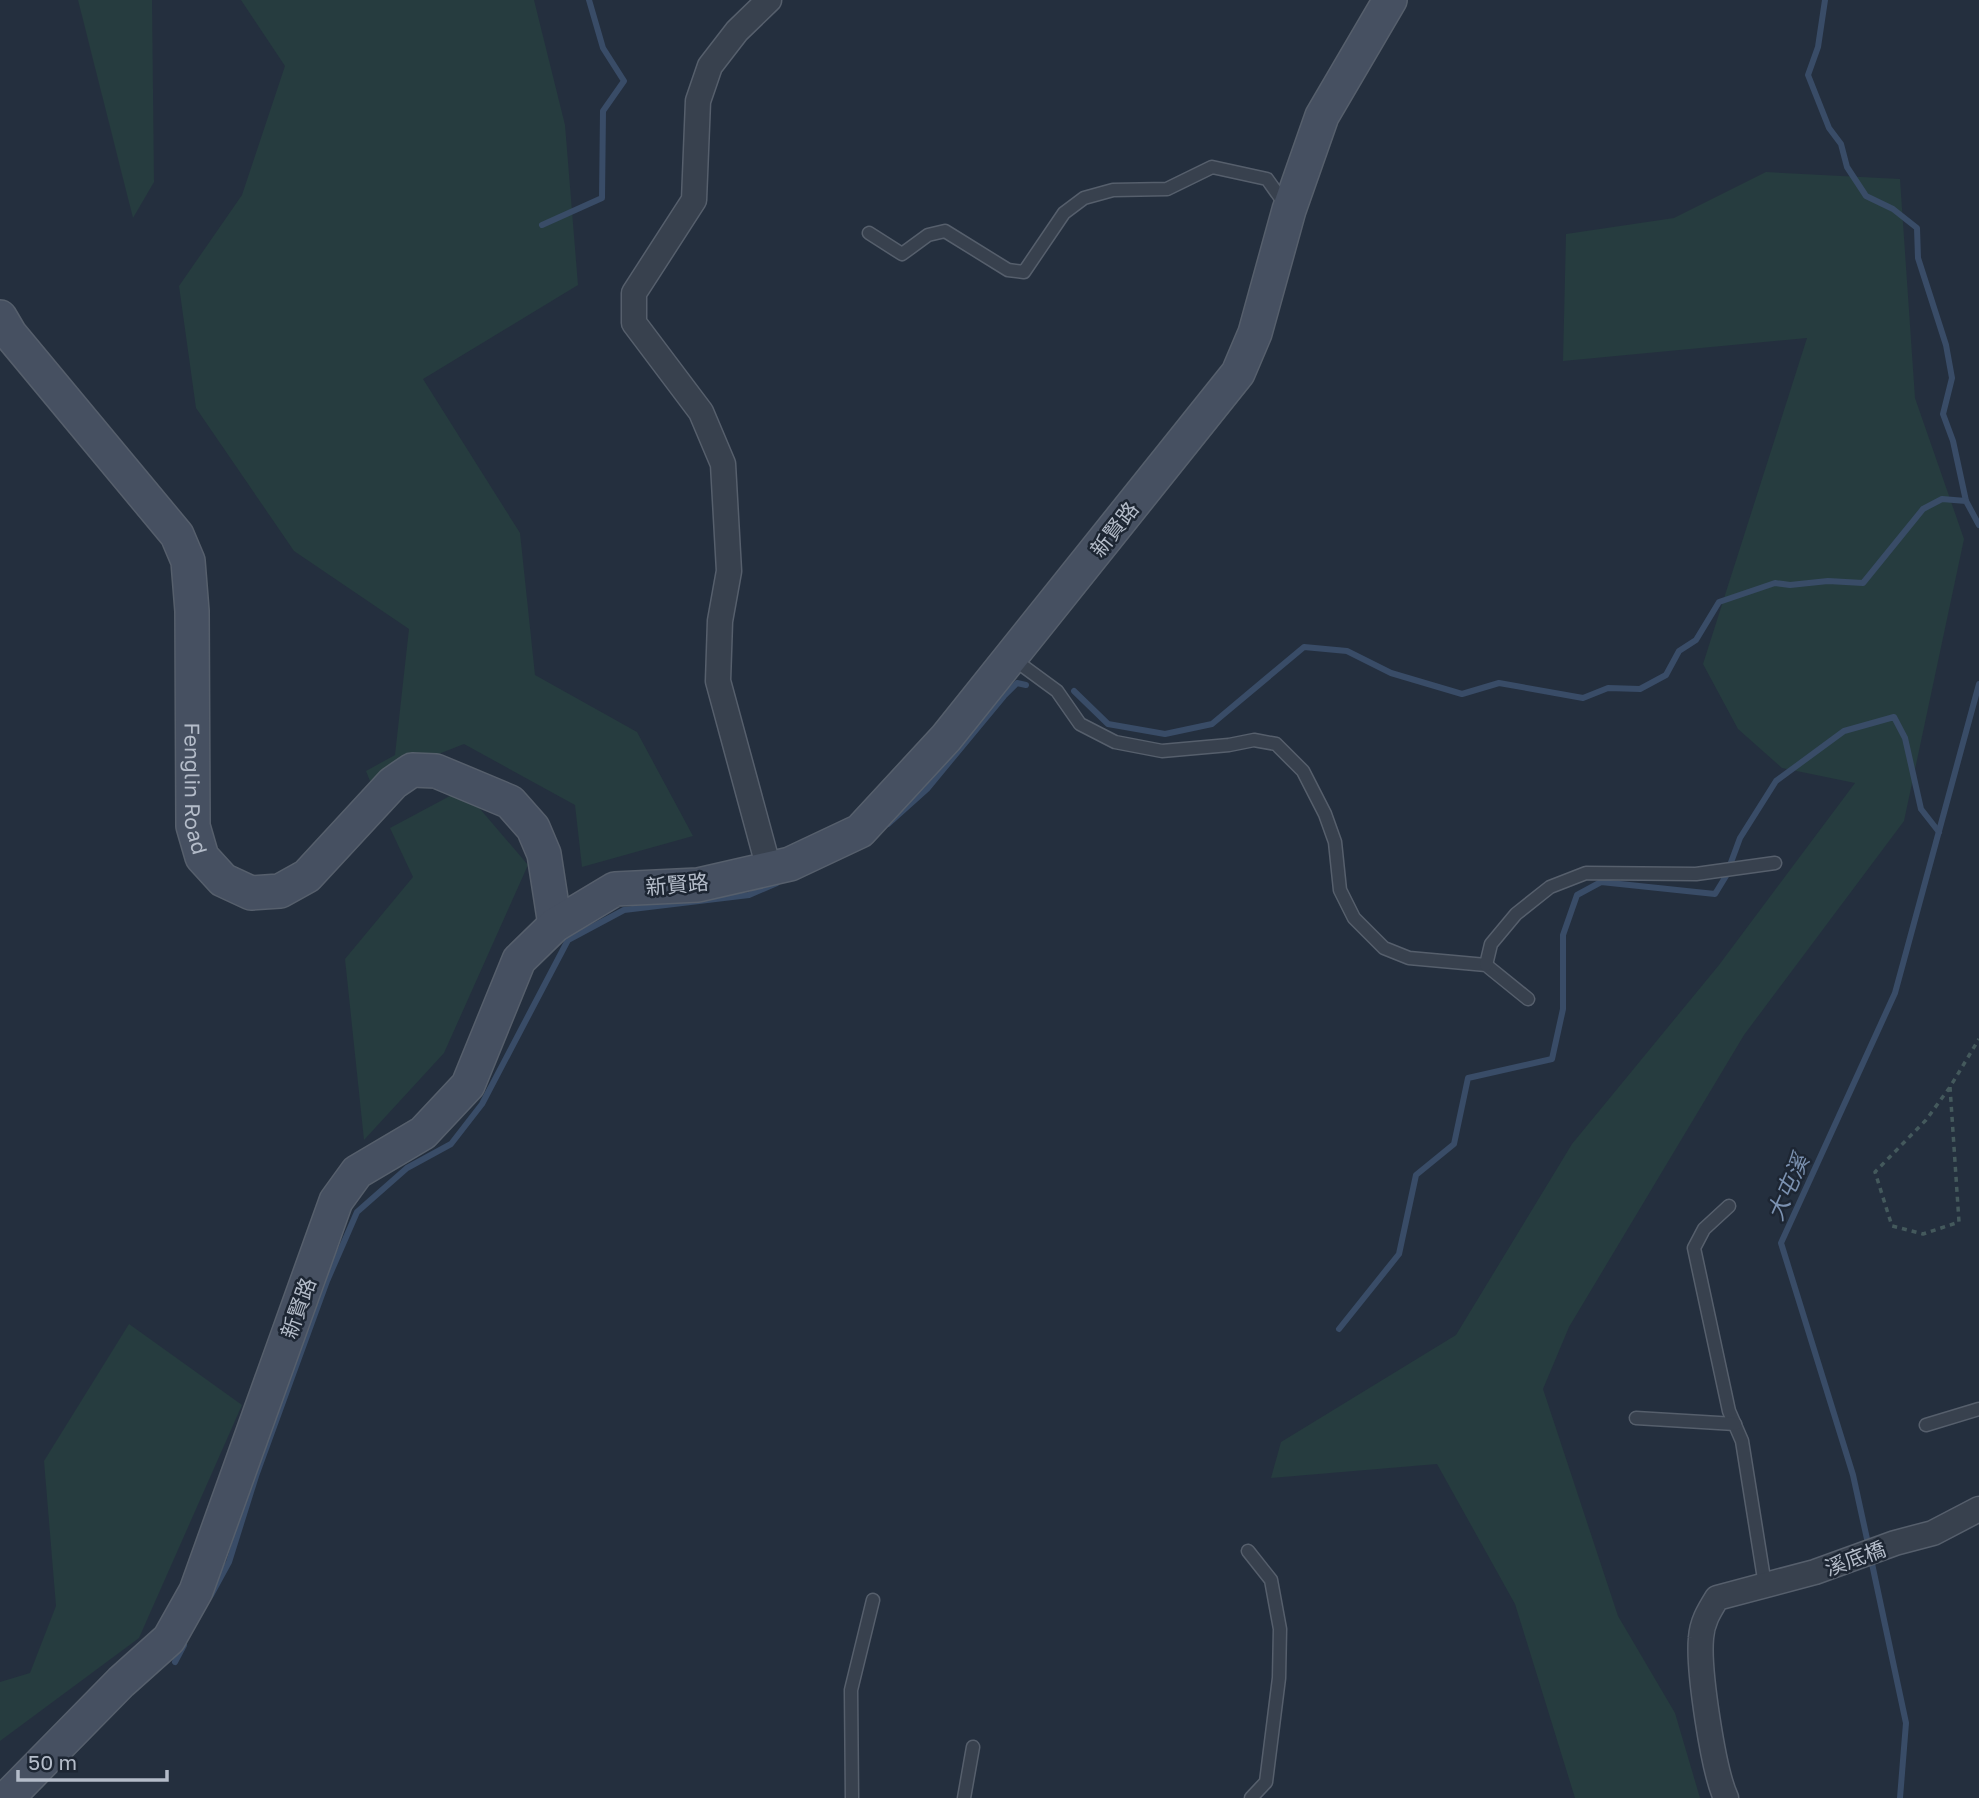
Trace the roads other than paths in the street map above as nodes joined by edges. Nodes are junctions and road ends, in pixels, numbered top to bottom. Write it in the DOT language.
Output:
graph roads {
  1 [pos="769,0"];
  2 [pos="1390,0"];
  3 [pos="1289,210"];
  4 [pos="869,233"];
  5 [pos="0,317"];
  6 [pos="1012,658"];
  7 [pos="1775,863"];
  8 [pos="769,869"];
  9 [pos="555,925"];
  10 [pos="1486,965"];
  11 [pos="1528,999"];
  12 [pos="1729,1206"];
  13 [pos="1979,1409"];
  14 [pos="1636,1418"];
  15 [pos="1735,1424"];
  16 [pos="1926,1425"];
  17 [pos="1979,1509"];
  18 [pos="1248,1551"];
  19 [pos="1765,1585"];
  20 [pos="873,1600"];
  21 [pos="973,1747"];
  22 [pos="7,1798"];
  23 [pos="852,1798"];
  24 [pos="964,1798"];
  25 [pos="1251,1798"];
  26 [pos="1726,1798"];
  1 -- 8 [label="street"];
  2 -- 3 [label="street, 新賢路"];
  3 -- 4 [label="lane"];
  3 -- 6 [label="street, 新賢路"];
  5 -- 9 [label="street, Fenglin Road"];
  6 -- 8 [label="street, 新賢路"];
  6 -- 10 [label="lane"];
  7 -- 10 [label="lane"];
  8 -- 9 [label="street, 新賢路"];
  9 -- 22 [label="street, 新賢路"];
  10 -- 11 [label="lane"];
  12 -- 15 [label="lane"];
  13 -- 16 [label="lane"];
  14 -- 15 [label="lane"];
  15 -- 19 [label="lane"];
  17 -- 19 [label="street, 溪底橋"];
  18 -- 25 [label="lane"];
  19 -- 26 [label="street, 溪底橋"];
  20 -- 23 [label="lane"];
  21 -- 24 [label="lane"];
}
